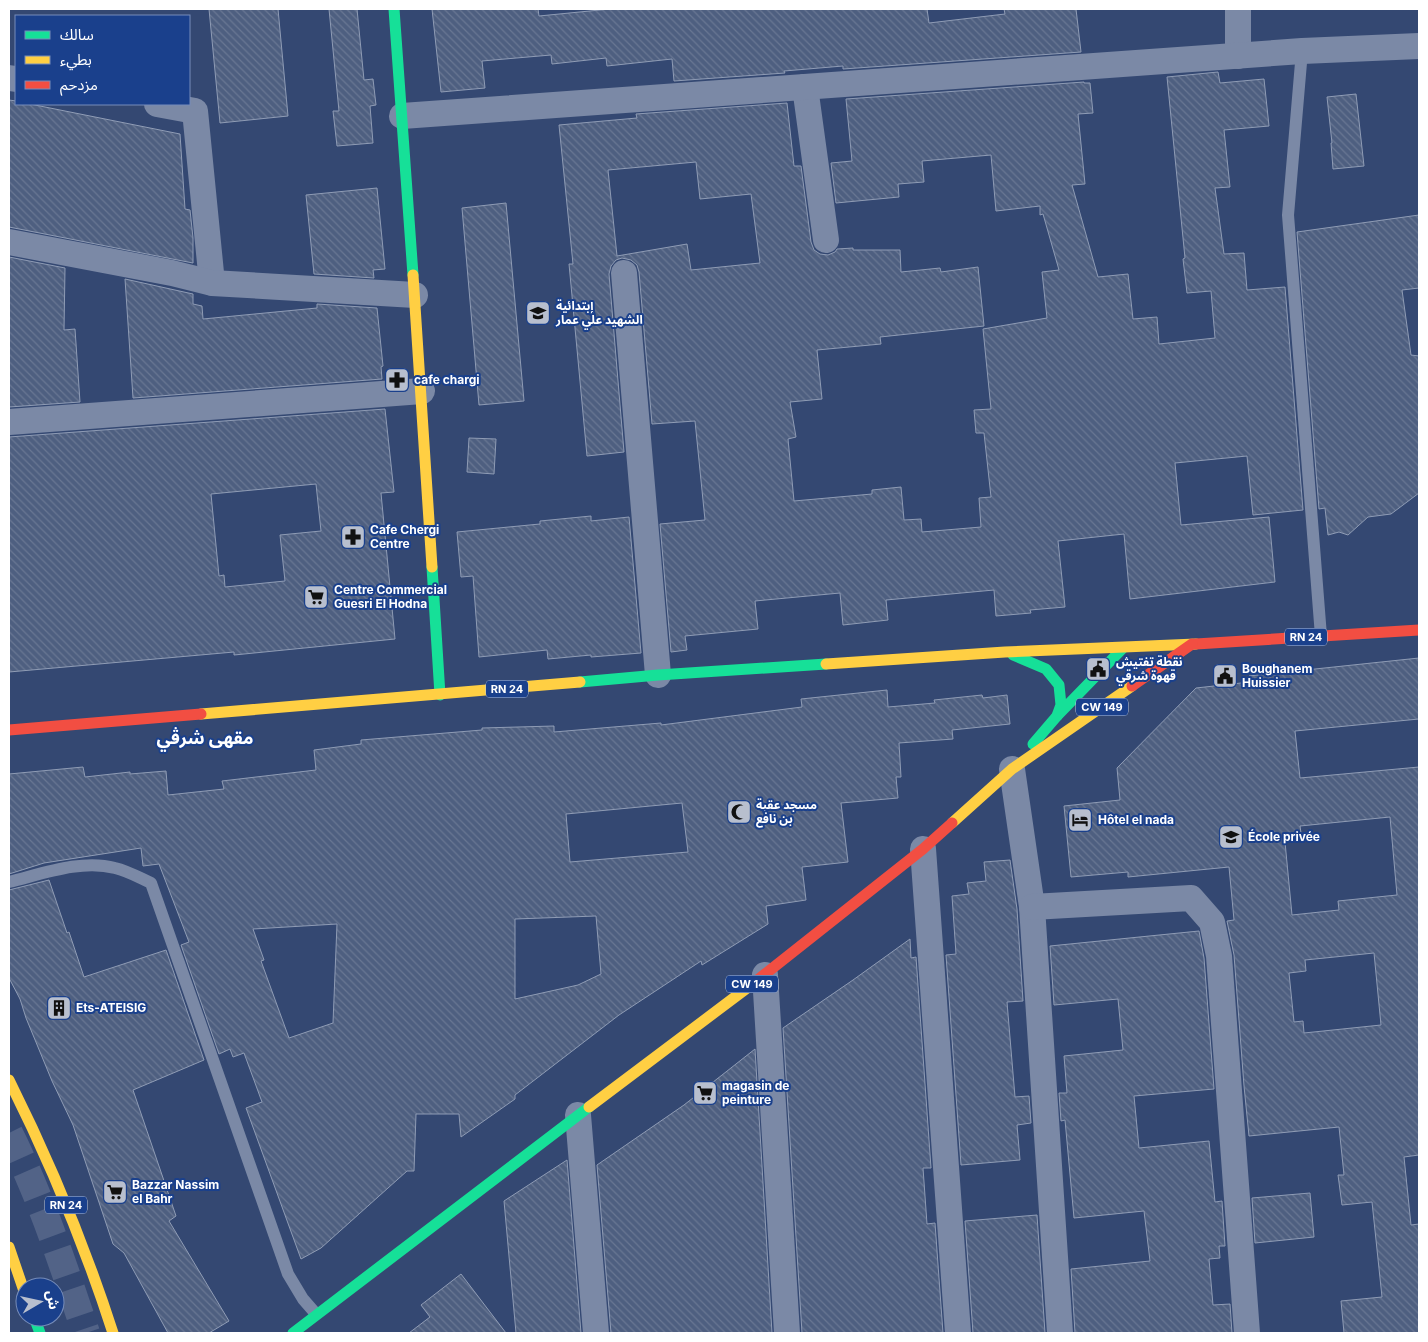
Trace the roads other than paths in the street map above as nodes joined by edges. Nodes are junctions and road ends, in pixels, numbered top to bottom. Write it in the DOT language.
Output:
graph roads {
  1 [pos="394,9"];
  2 [pos="1238,9"];
  3 [pos="1419,46"];
  4 [pos="1302,51"];
  5 [pos="1238,56"];
  6 [pos="805,87"];
  7 [pos="162,105"];
  8 [pos="402,116"];
  9 [pos="826,240"];
  10 [pos="9,242"];
  11 [pos="624,273"];
  12 [pos="212,283"];
  13 [pos="415,295"];
  14 [pos="422,391"];
  15 [pos="9,422"];
  16 [pos="1419,630"];
  17 [pos="1321,636"];
  18 [pos="1192,644"];
  19 [pos="1123,648"];
  20 [pos="1005,652"];
  21 [pos="658,675"];
  22 [pos="440,695"];
  23 [pos="1057,716"];
  24 [pos="9,730"];
  25 [pos="1012,769"];
  26 [pos="923,849"];
  27 [pos="9,882"];
  28 [pos="1032,907"];
  29 [pos="765,975"];
  30 [pos="9,1080"];
  31 [pos="578,1115"];
  32 [pos="9,1247"];
  33 [pos="19,1277"];
  34 [pos="316,1314"];
  35 [pos="113,1333"];
  36 [pos="292,1333"];
  37 [pos="596,1333"];
  38 [pos="787,1333"];
  39 [pos="958,1333"];
  40 [pos="1060,1333"];
  41 [pos="1247,1333"];
  1 -- 8 [label="main road"];
  2 -- 5 [label="street"];
  3 -- 4 [label="street"];
  4 -- 5 [label="street"];
  4 -- 17 [label="lane"];
  5 -- 6 [label="street"];
  6 -- 8 [label="street"];
  6 -- 9 [label="street"];
  7 -- 12 [label="street"];
  8 -- 13 [label="main road"];
  10 -- 12 [label="street"];
  11 -- 21 [label="street"];
  12 -- 13 [label="street"];
  13 -- 14 [label="main road"];
  14 -- 15 [label="street"];
  14 -- 22 [label="main road"];
  16 -- 17 [label="main road, RN 24"];
  17 -- 18 [label="main road, RN 24"];
  18 -- 19 [label="main road, RN 24"];
  18 -- 25 [label="main road, CW 149"];
  19 -- 20 [label="main road, RN 24"];
  19 -- 23 [label="main road"];
  20 -- 21 [label="main road, RN 24"];
  20 -- 23 [label="main road"];
  21 -- 22 [label="main road, RN 24"];
  22 -- 24 [label="main road, RN 24"];
  23 -- 25 [label="main road"];
  25 -- 26 [label="main road, CW 149"];
  25 -- 28 [label="street"];
  26 -- 29 [label="main road, CW 149"];
  26 -- 39 [label="street"];
  27 -- 34 [label="lane"];
  28 -- 40 [label="street"];
  28 -- 41 [label="street"];
  29 -- 31 [label="main road, CW 149"];
  29 -- 38 [label="street"];
  30 -- 35 [label="main road, RN 24"];
  31 -- 34 [label="main road, CW 149"];
  31 -- 37 [label="street"];
  32 -- 33 [label="main road"];
  34 -- 36 [label="main road, CW 149"];
}
